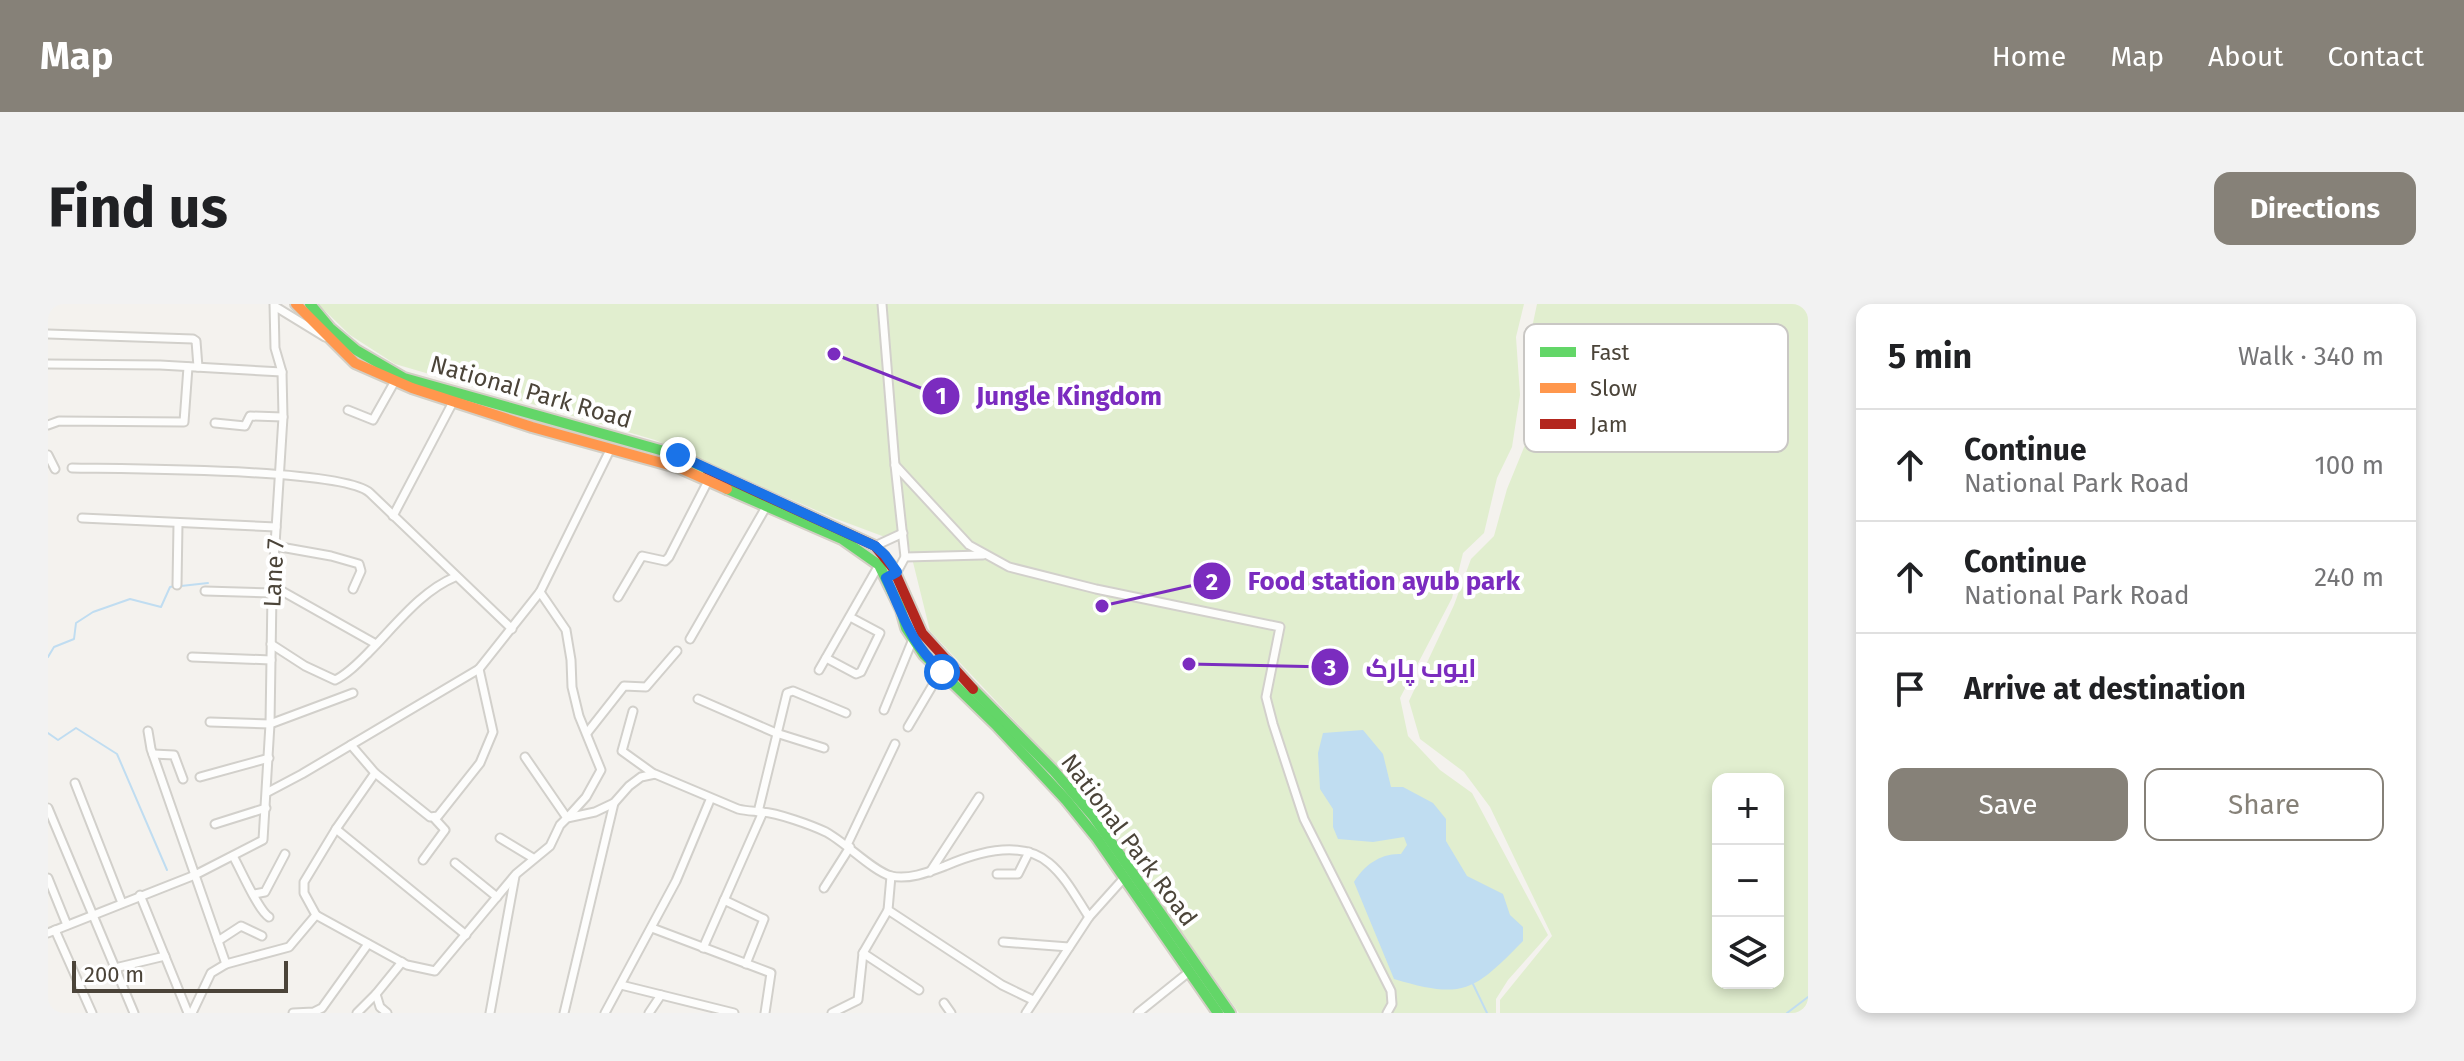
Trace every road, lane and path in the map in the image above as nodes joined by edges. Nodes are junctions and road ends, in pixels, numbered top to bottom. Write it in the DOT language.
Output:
graph roads {
  1 [pos="296,304"];
  2 [pos="310,304"];
  3 [pos="882,304"];
  4 [pos="275,305"];
  5 [pos="48,334"];
  6 [pos="327,338"];
  7 [pos="48,364"];
  8 [pos="188,367"];
  9 [pos="198,367"];
  10 [pos="282,372"];
  11 [pos="395,381"];
  12 [pos="414,384"];
  13 [pos="453,402"];
  14 [pos="348,410"];
  15 [pos="283,417"];
  16 [pos="215,423"];
  17 [pos="48,425"];
  18 [pos="611,448"];
  19 [pos="48,455"];
  20 [pos="895,465"];
  21 [pos="72,468"];
  22 [pos="55,469"];
  23 [pos="279,475"];
  24 [pos="906,479"];
  25 [pos="708,481"];
  26 [pos="897,484"];
  27 [pos="766,507"];
  28 [pos="393,516"];
  29 [pos="82,518"];
  30 [pos="178,524"];
  31 [pos="276,527"];
  32 [pos="903,533"];
  33 [pos="275,546"];
  34 [pos="875,546"];
  35 [pos="986,555"];
  36 [pos="905,557"];
  37 [pos="879,565"];
  38 [pos="892,575"];
  39 [pos="455,577"];
  40 [pos="177,585"];
  41 [pos="273,589"];
  42 [pos="353,589"];
  43 [pos="205,591"];
  44 [pos="540,592"];
  45 [pos="618,597"];
  46 [pos="850,617"];
  47 [pos="512,629"];
  48 [pos="690,639"];
  49 [pos="913,639"];
  50 [pos="271,644"];
  51 [pos="376,644"];
  52 [pos="677,651"];
  53 [pos="192,657"];
  54 [pos="826,658"];
  55 [pos="271,660"];
  56 [pos="479,669"];
  57 [pos="819,670"];
  58 [pos="941,671"];
  59 [pos="353,693"];
  60 [pos="698,699"];
  61 [pos="884,710"];
  62 [pos="633,711"];
  63 [pos="846,713"];
  64 [pos="210,722"];
  65 [pos="270,724"];
  66 [pos="908,727"];
  67 [pos="148,731"];
  68 [pos="587,733"];
  69 [pos="776,733"];
  70 [pos="895,744"];
  71 [pos="351,745"];
  72 [pos="824,748"];
  73 [pos="153,754"];
  74 [pos="525,757"];
  75 [pos="269,758"];
  76 [pos="375,773"];
  77 [pos="655,774"];
  78 [pos="200,777"];
  79 [pos="183,779"];
  80 [pos="75,783"];
  81 [pos="1057,783"];
  82 [pos="268,792"];
  83 [pos="979,797"];
  84 [pos="710,800"];
  85 [pos="614,803"];
  86 [pos="48,808"];
  87 [pos="266,808"];
  88 [pos="761,812"];
  89 [pos="434,818"];
  90 [pos="567,818"];
  91 [pos="215,824"];
  92 [pos="336,829"];
  93 [pos="500,838"];
  94 [pos="848,846"];
  95 [pos="1029,852"];
  96 [pos="285,854"];
  97 [pos="233,856"];
  98 [pos="533,858"];
  99 [pos="423,860"];
  100 [pos="455,863"];
  101 [pos="930,872"];
  102 [pos="516,874"];
  103 [pos="997,874"];
  104 [pos="195,875"];
  105 [pos="891,876"];
  106 [pos="48,878"];
  107 [pos="1124,878"];
  108 [pos="824,888"];
  109 [pos="254,894"];
  110 [pos="140,895"];
  111 [pos="497,897"];
  112 [pos="724,900"];
  113 [pos="122,903"];
  114 [pos="888,910"];
  115 [pos="92,915"];
  116 [pos="316,915"];
  117 [pos="269,917"];
  118 [pos="1089,917"];
  119 [pos="67,925"];
  120 [pos="652,928"];
  121 [pos="52,931"];
  122 [pos="466,935"];
  123 [pos="262,936"];
  124 [pos="218,941"];
  125 [pos="1003,942"];
  126 [pos="368,944"];
  127 [pos="1069,947"];
  128 [pos="703,948"];
  129 [pos="863,953"];
  130 [pos="1184,955"];
  131 [pos="165,956"];
  132 [pos="402,962"];
  133 [pos="226,964"];
  134 [pos="746,964"];
  135 [pos="115,968"];
  136 [pos="1189,972"];
  137 [pos="621,985"];
  138 [pos="919,990"];
  139 [pos="376,994"];
  140 [pos="661,995"];
  141 [pos="1033,1000"];
  142 [pos="944,1003"];
  143 [pos="314,1012"];
  144 [pos="92,1013"];
  145 [pos="134,1013"];
  146 [pos="190,1013"];
  147 [pos="293,1013"];
  148 [pos="357,1013"];
  149 [pos="387,1013"];
  150 [pos="490,1013"];
  151 [pos="564,1013"];
  152 [pos="605,1013"];
  153 [pos="649,1013"];
  154 [pos="734,1013"];
  155 [pos="765,1013"];
  156 [pos="832,1013"];
  157 [pos="951,1013"];
  158 [pos="1026,1013"];
  159 [pos="1138,1013"];
  160 [pos="1218,1013"];
  161 [pos="1230,1013"];
  162 [pos="1387,1013"];
  1 -- 6 [label="main road, National Park Road"];
  2 -- 12 [label="main road, National Park Road"];
  3 -- 20 [label="street"];
  4 -- 6 [label="street"];
  4 -- 10 [label="street, Lane 7"];
  5 -- 9 [label="street"];
  6 -- 11 [label="main road, National Park Road"];
  7 -- 8 [label="street"];
  8 -- 9 [label="street"];
  8 -- 17 [label="street"];
  9 -- 10 [label="street"];
  10 -- 15 [label="street, Lane 7"];
  11 -- 12 [label="main road, National Park Road"];
  11 -- 14 [label="street"];
  12 -- 13 [label="main road, National Park Road"];
  12 -- 34 [label="main road, National Park Road"];
  13 -- 18 [label="main road, National Park Road"];
  13 -- 28 [label="street"];
  15 -- 16 [label="street"];
  15 -- 23 [label="street, Lane 7"];
  18 -- 25 [label="main road, National Park Road"];
  18 -- 44 [label="street"];
  19 -- 22 [label="street"];
  20 -- 24 [label="street"];
  20 -- 26 [label="street"];
  21 -- 23 [label="street"];
  23 -- 28 [label="street"];
  23 -- 31 [label="street, Lane 7"];
  24 -- 26 [label="street"];
  24 -- 35 [label="street"];
  25 -- 27 [label="main road, National Park Road"];
  25 -- 45 [label="street"];
  26 -- 32 [label="street"];
  27 -- 37 [label="main road, National Park Road"];
  27 -- 48 [label="street"];
  28 -- 39 [label="street"];
  29 -- 30 [label="street"];
  30 -- 31 [label="street"];
  30 -- 40 [label="street"];
  31 -- 33 [label="street, Lane 7"];
  32 -- 34 [label="street"];
  32 -- 36 [label="street"];
  33 -- 41 [label="street, Lane 7"];
  33 -- 42 [label="street"];
  34 -- 38 [label="main road, National Park Road"];
  35 -- 36 [label="street"];
  35 -- 162 [label="street"];
  36 -- 38 [label="street"];
  37 -- 38 [label="main road, National Park Road"];
  37 -- 46 [label="street"];
  38 -- 49 [label="main road, National Park Road"];
  38 -- 81 [label="main road, National Park Road"];
  39 -- 47 [label="street"];
  39 -- 51 [label="street"];
  41 -- 43 [label="street"];
  41 -- 50 [label="street, Lane 7"];
  41 -- 51 [label="street"];
  44 -- 47 [label="street"];
  44 -- 68 [label="street"];
  46 -- 54 [label="street"];
  46 -- 54 [label="street"];
  47 -- 56 [label="street"];
  49 -- 58 [label="main road, National Park Road"];
  49 -- 61 [label="street"];
  50 -- 51 [label="street"];
  50 -- 55 [label="street, Lane 7"];
  52 -- 68 [label="street"];
  53 -- 55 [label="street"];
  54 -- 57 [label="street"];
  55 -- 65 [label="street, Lane 7"];
  56 -- 71 [label="street"];
  56 -- 89 [label="street"];
  58 -- 66 [label="street"];
  58 -- 81 [label="main road, National Park Road"];
  59 -- 65 [label="street"];
  60 -- 69 [label="street"];
  62 -- 77 [label="street"];
  63 -- 69 [label="street"];
  64 -- 65 [label="street"];
  65 -- 75 [label="street, Lane 7"];
  67 -- 73 [label="street"];
  68 -- 90 [label="street"];
  69 -- 72 [label="street"];
  69 -- 88 [label="street"];
  70 -- 94 [label="street"];
  71 -- 76 [label="street"];
  71 -- 82 [label="street"];
  73 -- 79 [label="street"];
  73 -- 104 [label="street"];
  74 -- 90 [label="street"];
  75 -- 78 [label="street"];
  75 -- 82 [label="street, Lane 7"];
  76 -- 89 [label="street"];
  76 -- 92 [label="street"];
  77 -- 84 [label="street"];
  77 -- 85 [label="street"];
  80 -- 113 [label="street"];
  81 -- 107 [label="main road, National Park Road"];
  81 -- 130 [label="main road, National Park Road"];
  82 -- 87 [label="street, Lane 7"];
  83 -- 101 [label="street"];
  84 -- 88 [label="street"];
  84 -- 120 [label="street"];
  85 -- 90 [label="street"];
  85 -- 151 [label="street"];
  86 -- 115 [label="street"];
  87 -- 91 [label="street"];
  87 -- 97 [label="street, Lane 7"];
  88 -- 94 [label="street"];
  88 -- 112 [label="street"];
  89 -- 99 [label="street"];
  90 -- 98 [label="street"];
  92 -- 116 [label="street"];
  92 -- 122 [label="street"];
  93 -- 98 [label="street"];
  94 -- 105 [label="street"];
  94 -- 108 [label="street"];
  95 -- 101 [label="street"];
  95 -- 103 [label="street"];
  95 -- 118 [label="street"];
  96 -- 109 [label="street"];
  97 -- 104 [label="street"];
  97 -- 109 [label="street"];
  98 -- 102 [label="street"];
  100 -- 111 [label="street"];
  101 -- 105 [label="street"];
  102 -- 111 [label="street"];
  102 -- 150 [label="street"];
  104 -- 110 [label="street"];
  104 -- 124 [label="street"];
  105 -- 114 [label="street"];
  106 -- 119 [label="street"];
  107 -- 118 [label="street"];
  107 -- 130 [label="main road, National Park Road"];
  109 -- 117 [label="street"];
  110 -- 113 [label="street"];
  110 -- 131 [label="street"];
  111 -- 122 [label="street"];
  112 -- 128 [label="street"];
  112 -- 134 [label="street"];
  113 -- 115 [label="street"];
  114 -- 129 [label="street"];
  114 -- 141 [label="street"];
  115 -- 119 [label="street"];
  115 -- 135 [label="street"];
  116 -- 126 [label="street"];
  116 -- 133 [label="street"];
  118 -- 127 [label="street"];
  119 -- 121 [label="street"];
  120 -- 128 [label="street"];
  120 -- 137 [label="street"];
  121 -- 144 [label="street"];
  122 -- 132 [label="street"];
  123 -- 124 [label="street"];
  124 -- 133 [label="street"];
  125 -- 127 [label="street"];
  126 -- 132 [label="street"];
  126 -- 143 [label="street"];
  127 -- 141 [label="street"];
  128 -- 134 [label="street"];
  129 -- 138 [label="street"];
  129 -- 156 [label="street"];
  130 -- 136 [label="main road, National Park Road"];
  130 -- 161 [label="main road, National Park Road"];
  131 -- 135 [label="street"];
  131 -- 146 [label="street"];
  132 -- 139 [label="street"];
  133 -- 146 [label="street"];
  134 -- 155 [label="street"];
  135 -- 145 [label="street"];
  136 -- 159 [label="street"];
  136 -- 160 [label="main road, National Park Road"];
  137 -- 140 [label="street"];
  137 -- 152 [label="street"];
  139 -- 148 [label="street"];
  139 -- 149 [label="street"];
  140 -- 153 [label="street"];
  140 -- 154 [label="street"];
  141 -- 158 [label="street"];
  142 -- 157 [label="street"];
  143 -- 147 [label="street"];
}
